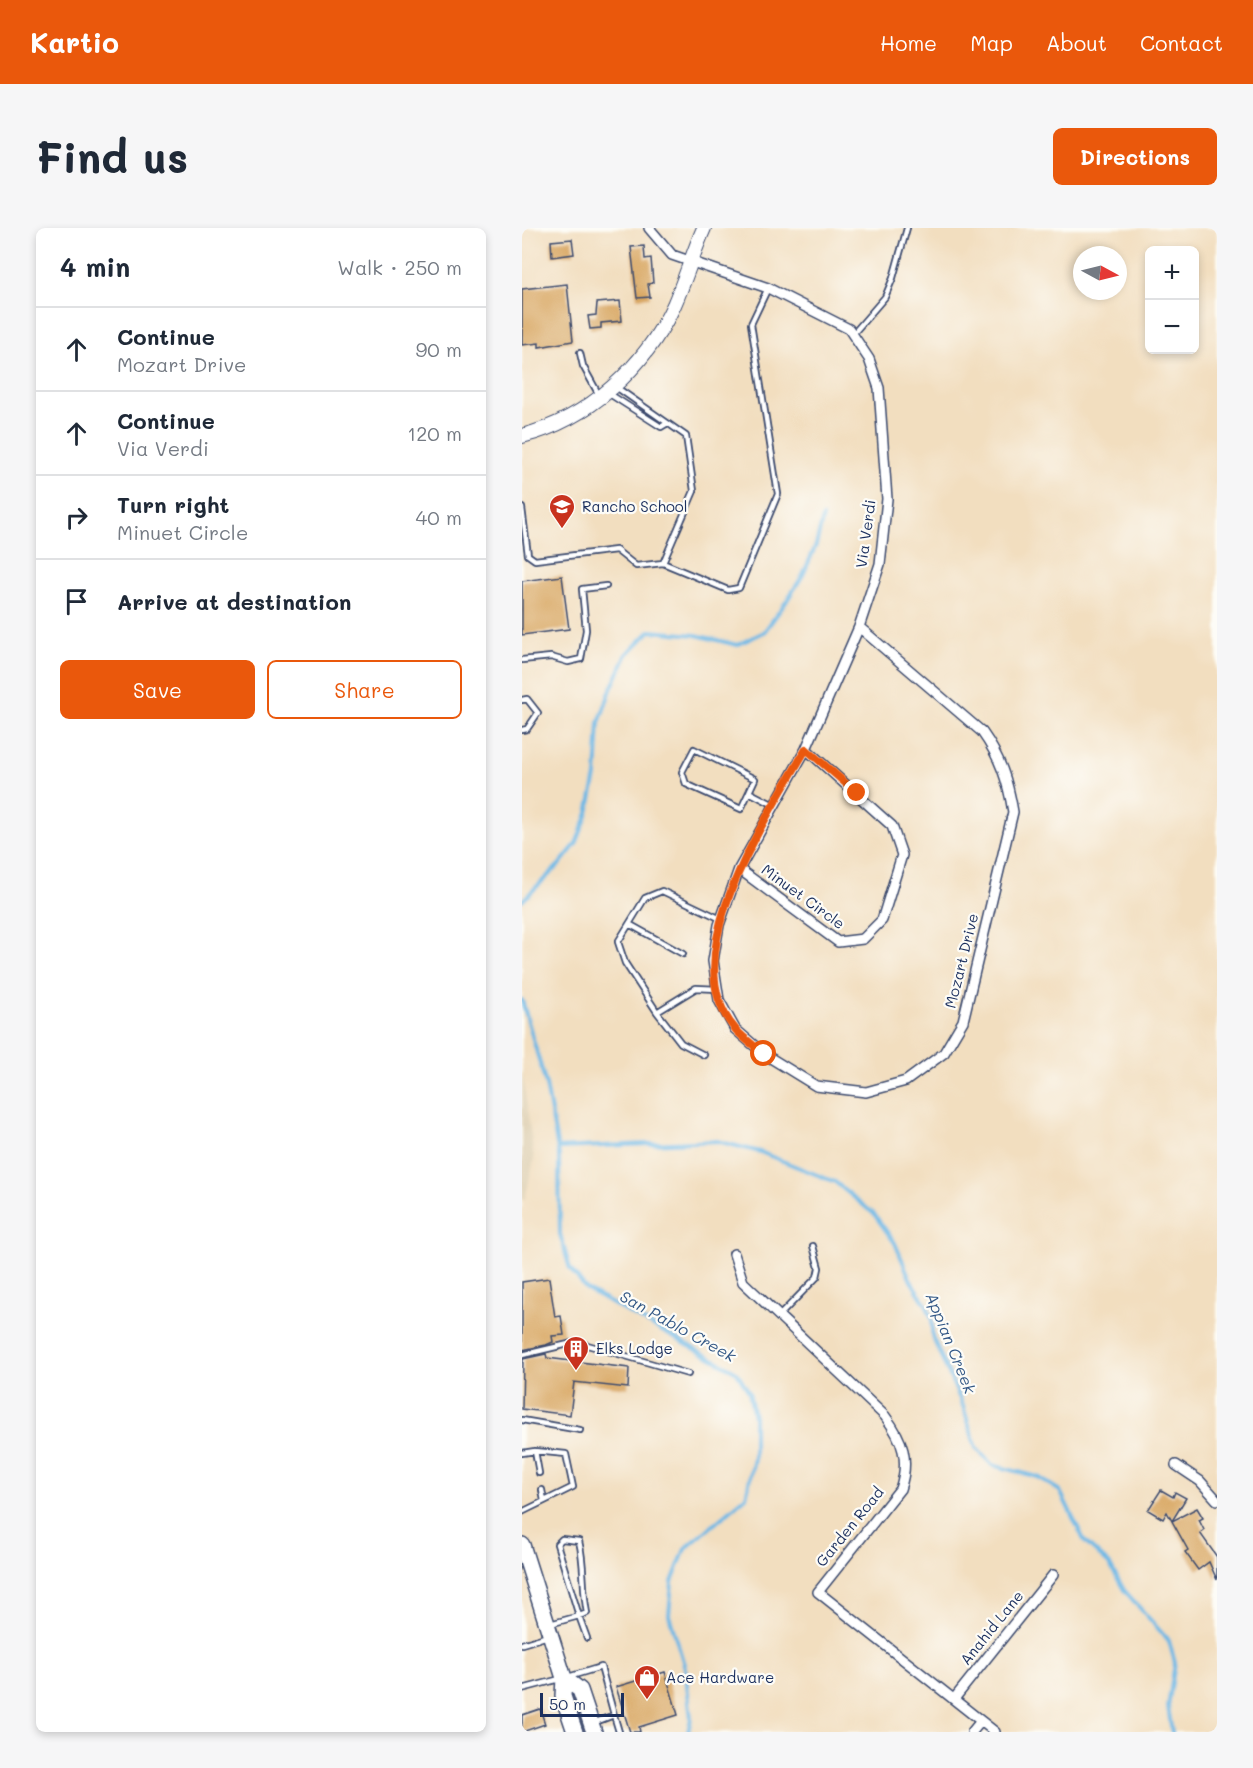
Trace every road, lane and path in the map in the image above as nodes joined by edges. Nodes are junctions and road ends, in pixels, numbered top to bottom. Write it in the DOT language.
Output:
graph roads {
  1 [pos="649,228"];
  2 [pos="704,228"];
  3 [pos="907,228"];
  4 [pos="690,261"];
  5 [pos="768,288"];
  6 [pos="853,334"];
  7 [pos="580,353"];
  8 [pos="608,392"];
  9 [pos="666,424"];
  10 [pos="522,436"];
  11 [pos="522,508"];
  12 [pos="663,563"];
  13 [pos="606,586"];
  14 [pos="859,627"];
  15 [pos="522,660"];
  16 [pos="522,700"];
  17 [pos="522,730"];
  18 [pos="806,749"];
  19 [pos="749,792"];
  20 [pos="774,805"];
  21 [pos="739,869"];
  22 [pos="720,922"];
  23 [pos="629,924"];
  24 [pos="683,954"];
  25 [pos="718,989"];
  26 [pos="657,1012"];
  27 [pos="704,1055"];
  28 [pos="813,1246"];
  29 [pos="734,1254"];
  30 [pos="778,1316"];
  31 [pos="522,1355"];
  32 [pos="688,1374"];
  33 [pos="522,1420"];
  34 [pos="579,1430"];
  35 [pos="536,1451"];
  36 [pos="522,1453"];
  37 [pos="1176,1465"];
  38 [pos="539,1473"];
  39 [pos="542,1490"];
  40 [pos="1217,1500"];
  41 [pos="544,1501"];
  42 [pos="522,1512"];
  43 [pos="523,1551"];
  44 [pos="1053,1575"];
  45 [pos="579,1616"];
  46 [pos="549,1630"];
  47 [pos="587,1638"];
  48 [pos="522,1644"];
  49 [pos="564,1678"];
  50 [pos="522,1689"];
  51 [pos="954,1699"];
  52 [pos="614,1715"];
  53 [pos="981,1721"];
  54 [pos="593,1728"];
  55 [pos="571,1731"];
  56 [pos="619,1732"];
  57 [pos="972,1732"];
  58 [pos="995,1732"];
  1 -- 4 [label="street, Via Verdi"];
  2 -- 4 [label="main road"];
  3 -- 6 [label="lane"];
  4 -- 5 [label="street, Via Verdi"];
  4 -- 8 [label="main road"];
  5 -- 6 [label="street, Via Verdi"];
  5 -- 12 [label="lane"];
  6 -- 14 [label="street, Via Verdi"];
  7 -- 8 [label="lane"];
  8 -- 9 [label="lane"];
  8 -- 9 [label="lane"];
  8 -- 10 [label="main road"];
  9 -- 12 [label="lane"];
  11 -- 12 [label="lane"];
  13 -- 15 [label="lane"];
  14 -- 18 [label="street, Via Verdi"];
  14 -- 25 [label="street, Mozart Drive"];
  16 -- 17 [label="lane"];
  18 -- 20 [label="street, Via Verdi"];
  18 -- 21 [label="street, Minuet Circle"];
  19 -- 19 [label="lane"];
  19 -- 20 [label="lane"];
  20 -- 21 [label="street, Via Verdi"];
  21 -- 22 [label="street, Via Verdi"];
  22 -- 23 [label="lane"];
  22 -- 25 [label="street, Mozart Drive"];
  23 -- 24 [label="lane"];
  23 -- 26 [label="lane"];
  25 -- 26 [label="lane"];
  26 -- 27 [label="lane"];
  28 -- 30 [label="lane"];
  29 -- 30 [label="street, Garden Road"];
  30 -- 51 [label="street, Garden Road"];
  31 -- 32 [label="lane"];
  33 -- 34 [label="lane"];
  35 -- 36 [label="lane"];
  35 -- 38 [label="lane"];
  35 -- 41 [label="lane"];
  37 -- 40 [label="street"];
  39 -- 41 [label="lane"];
  41 -- 42 [label="lane"];
  43 -- 46 [label="main road"];
  44 -- 51 [label="street, Anahid Lane"];
  45 -- 45 [label="lane"];
  45 -- 46 [label="lane"];
  45 -- 47 [label="lane"];
  46 -- 48 [label="lane"];
  46 -- 49 [label="main road"];
  49 -- 50 [label="lane"];
  49 -- 52 [label="lane"];
  49 -- 54 [label="main road"];
  49 -- 55 [label="main road"];
  51 -- 53 [label="street, Garden Road"];
  52 -- 54 [label="lane"];
  52 -- 56 [label="lane"];
  53 -- 57 [label="street"];
  53 -- 58 [label="street, Garden Road"];
}
